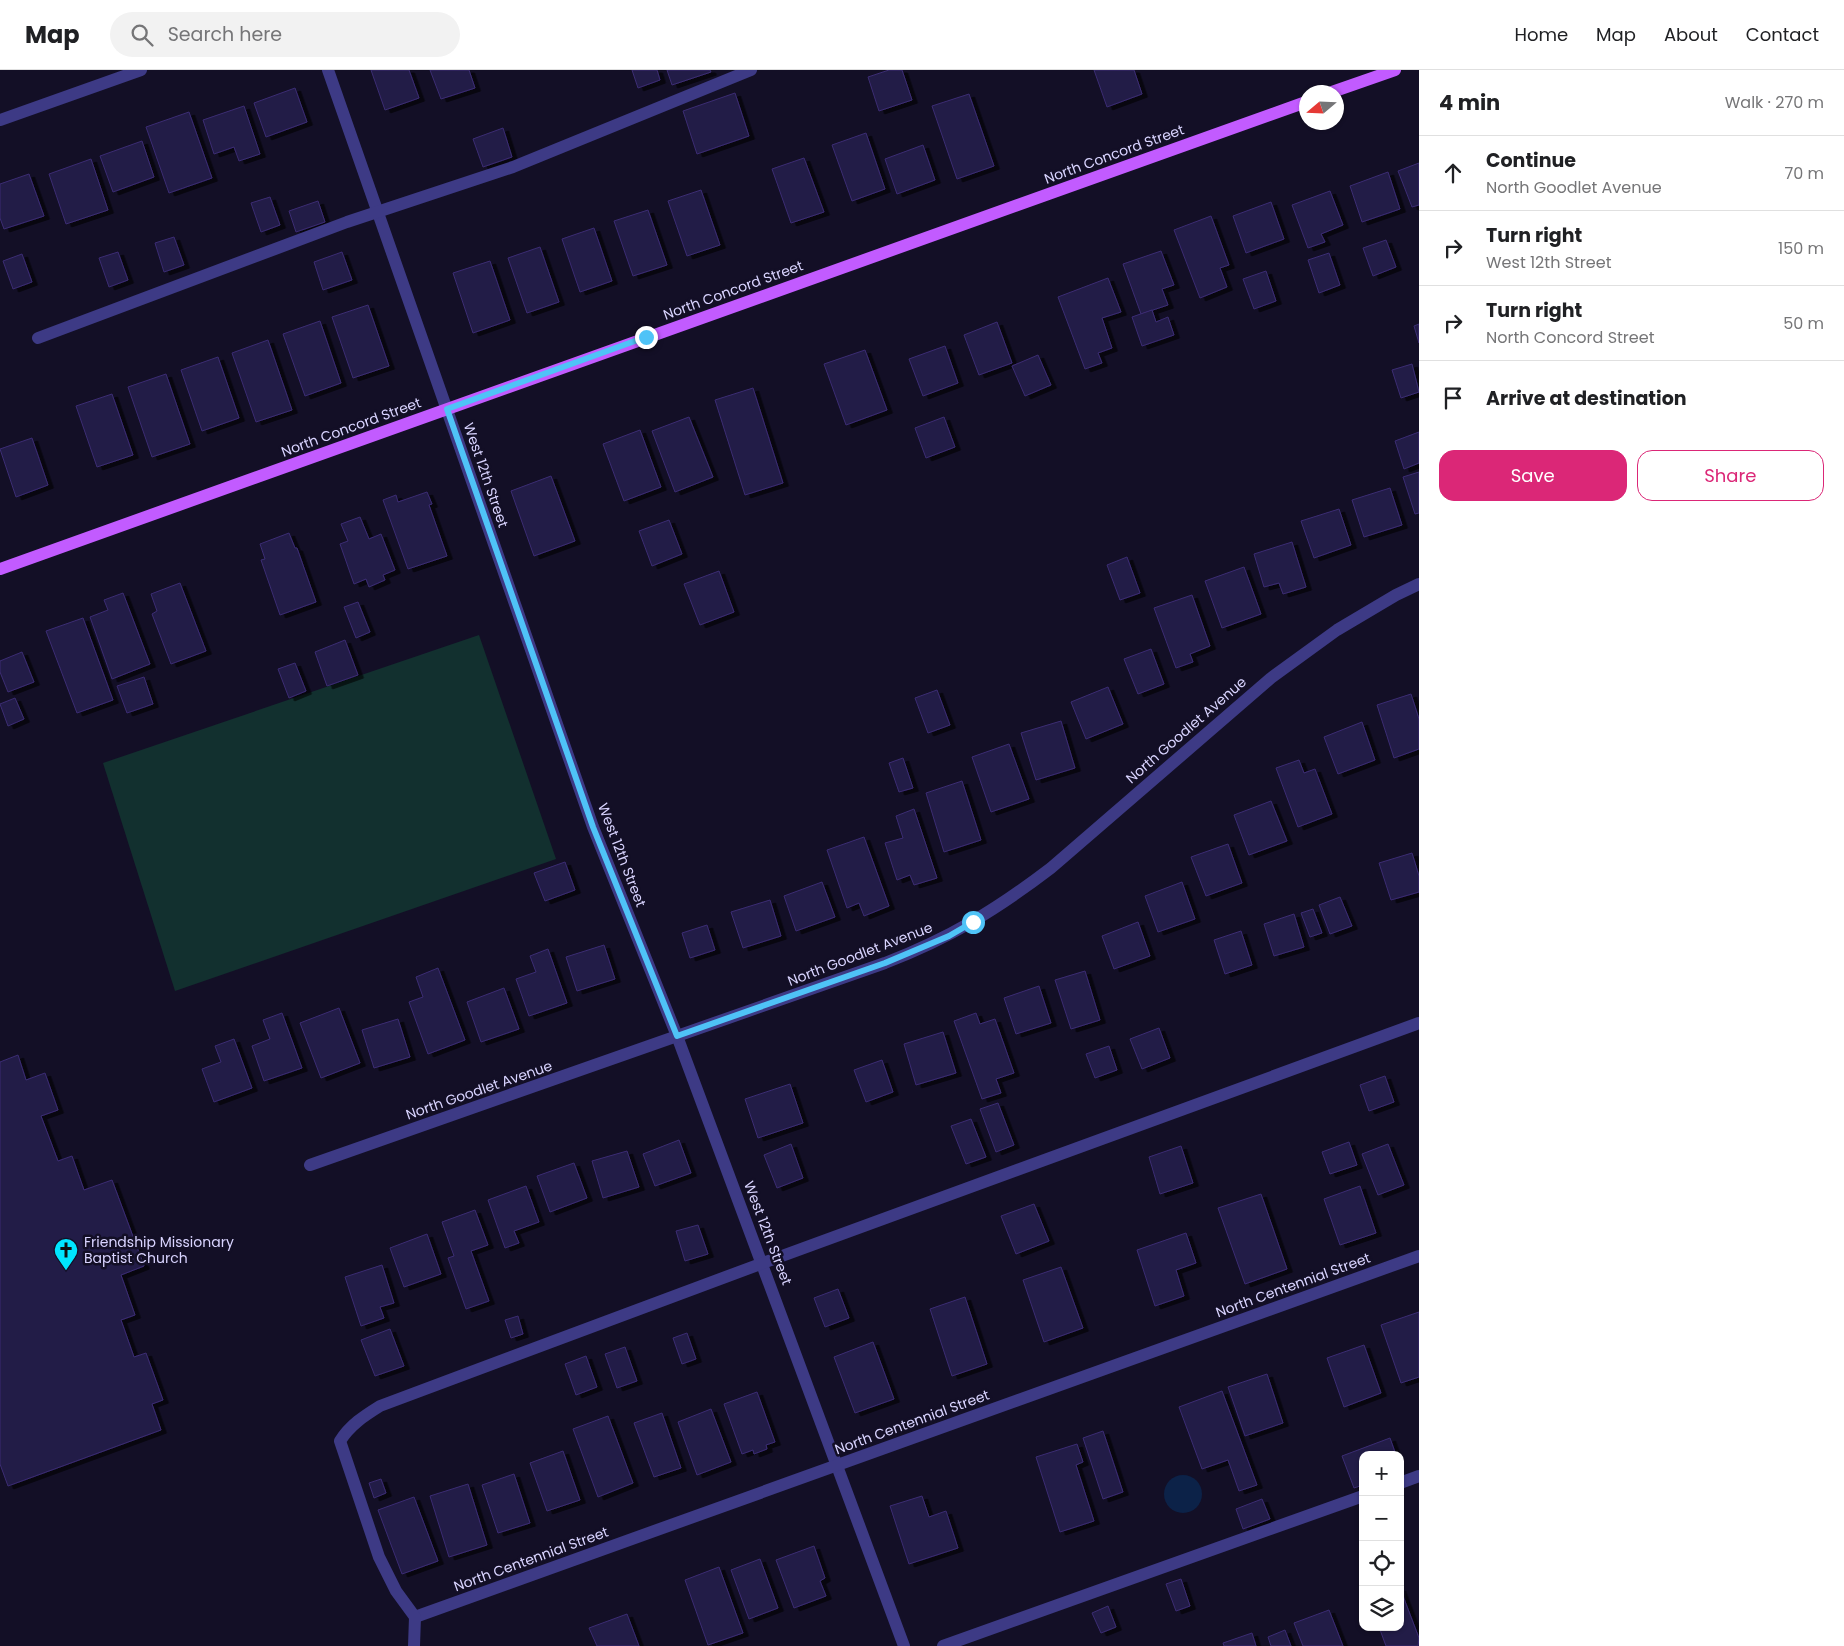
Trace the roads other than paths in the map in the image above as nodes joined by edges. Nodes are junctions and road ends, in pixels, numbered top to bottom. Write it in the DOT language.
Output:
graph roads {
  1 [pos="141,70"];
  2 [pos="328,70"];
  3 [pos="751,70"];
  4 [pos="1395,70"];
  5 [pos="1344,88"];
  6 [pos="1299,105"];
  7 [pos="0,120"];
  8 [pos="377,212"];
  9 [pos="38,338"];
  10 [pos="447,409"];
  11 [pos="0,569"];
  12 [pos="1419,584"];
  13 [pos="1419,1022"];
  14 [pos="677,1036"];
  15 [pos="310,1165"];
  16 [pos="1419,1256"];
  17 [pos="763,1263"];
  18 [pos="837,1464"];
  19 [pos="1419,1476"];
  20 [pos="1404,1482"];
  21 [pos="1359,1497"];
  22 [pos="415,1616"];
  23 [pos="414,1646"];
  24 [pos="904,1646"];
  25 [pos="943,1646"];
  1 -- 7 [label="street"];
  2 -- 8 [label="street, West 12th Street"];
  3 -- 8 [label="street"];
  4 -- 5 [label="main road"];
  6 -- 10 [label="main road, North Concord Street"];
  8 -- 9 [label="street"];
  8 -- 10 [label="street, West 12th Street"];
  10 -- 11 [label="main road, North Concord Street"];
  10 -- 14 [label="street, West 12th Street"];
  12 -- 14 [label="street, North Goodlet Avenue"];
  13 -- 17 [label="street"];
  14 -- 15 [label="street, North Goodlet Avenue"];
  14 -- 17 [label="street, West 12th Street"];
  16 -- 18 [label="street, North Centennial Street"];
  17 -- 18 [label="street, West 12th Street"];
  17 -- 22 [label="street"];
  18 -- 22 [label="street, North Centennial Street"];
  18 -- 24 [label="street, West 12th Street"];
  19 -- 20 [label="street"];
  21 -- 25 [label="street"];
  22 -- 23 [label="street"];
}
